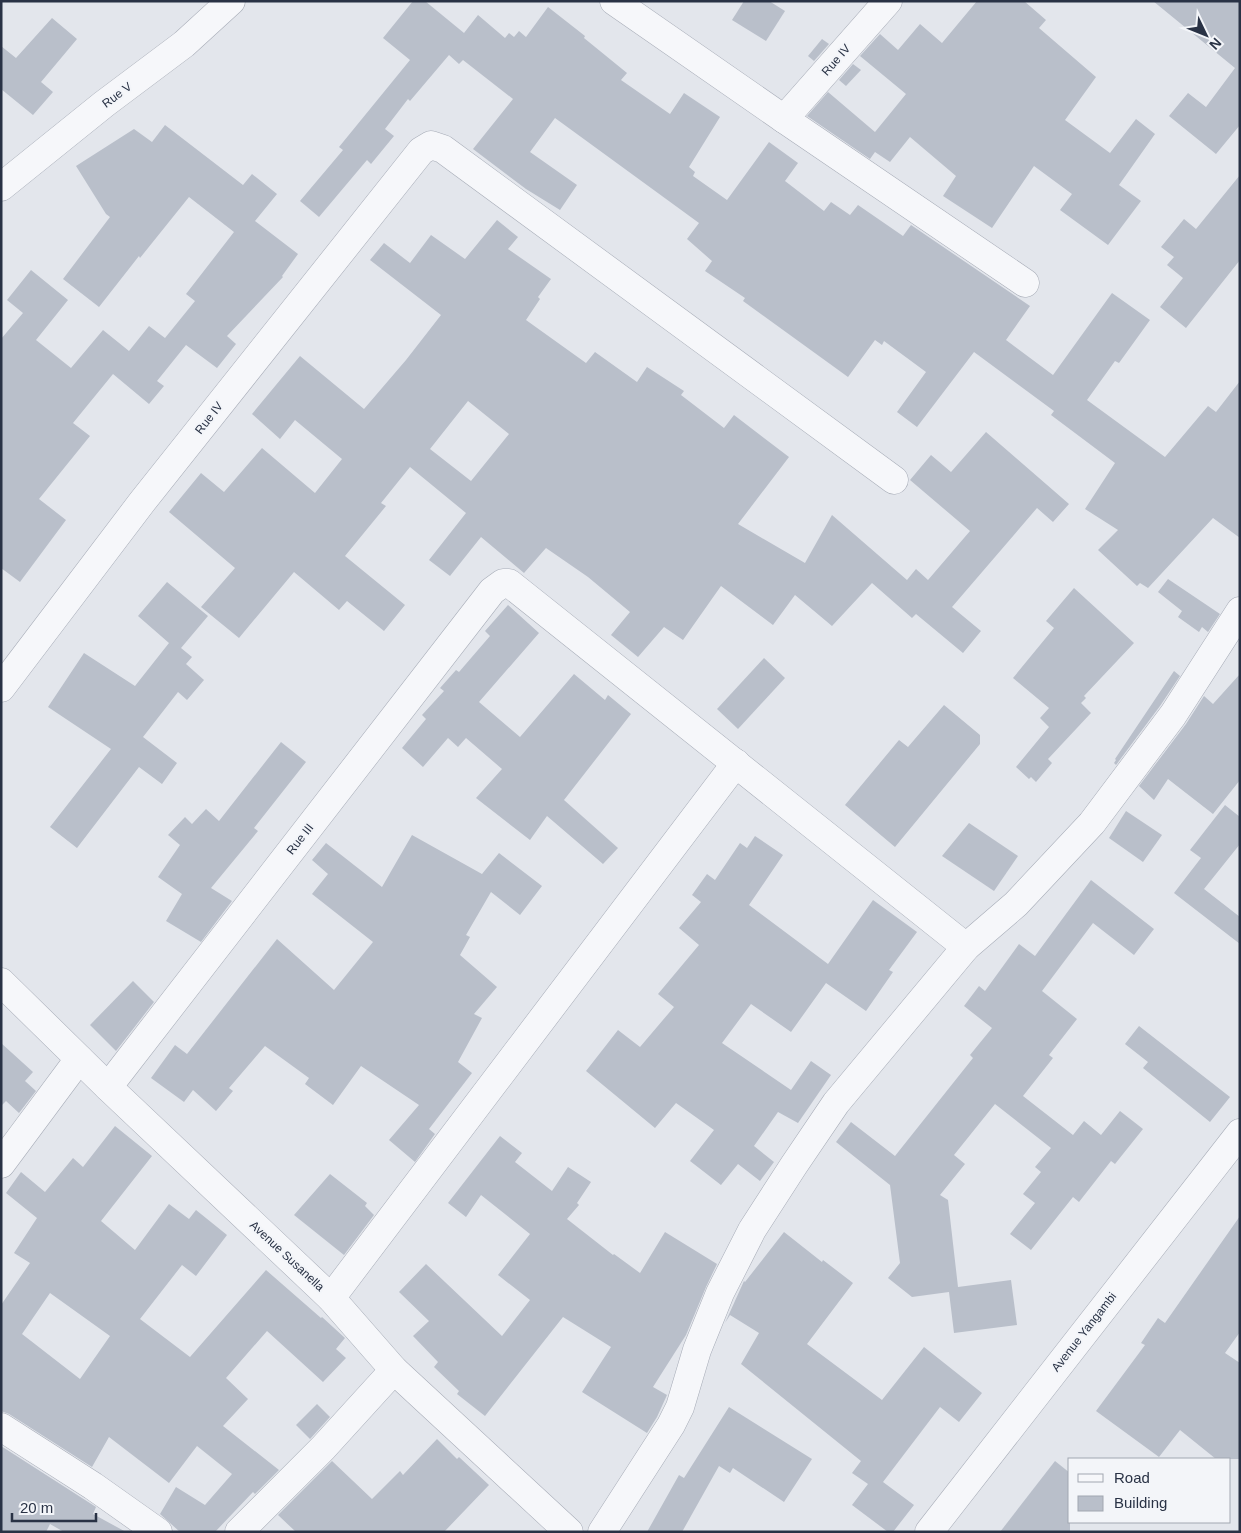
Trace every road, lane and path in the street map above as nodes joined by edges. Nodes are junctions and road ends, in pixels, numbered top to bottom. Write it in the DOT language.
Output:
graph roads {
  1 [pos="232,1"];
  2 [pos="614,1"];
  3 [pos="888,1"];
  4 [pos="784,119"];
  5 [pos="1,187"];
  6 [pos="1025,283"];
  7 [pos="894,480"];
  8 [pos="1240,611"];
  9 [pos="1,688"];
  10 [pos="736,763"];
  11 [pos="966,947"];
  12 [pos="1,982"];
  13 [pos="79,1059"];
  14 [pos="108,1087"];
  15 [pos="1240,1133"];
  16 [pos="1,1164"];
  17 [pos="331,1298"];
  18 [pos="394,1370"];
  19 [pos="1,1427"];
  20 [pos="158,1532"];
  21 [pos="239,1532"];
  22 [pos="569,1532"];
  23 [pos="602,1532"];
  24 [pos="929,1532"];
  1 -- 5 [label="street, Rue V"];
  2 -- 4 [label="street"];
  3 -- 4 [label="street, Rue IV"];
  4 -- 6 [label="street"];
  7 -- 9 [label="street, Rue IV"];
  8 -- 11 [label="street"];
  10 -- 11 [label="street"];
  10 -- 14 [label="street, Rue III"];
  10 -- 17 [label="street"];
  11 -- 23 [label="street"];
  12 -- 13 [label="street, Avenue Susanella"];
  13 -- 14 [label="street, Avenue Susanella"];
  13 -- 16 [label="street"];
  14 -- 17 [label="street, Avenue Susanella"];
  15 -- 24 [label="street, Avenue Yangambi"];
  17 -- 18 [label="street, Avenue Susanella"];
  18 -- 21 [label="street"];
  18 -- 22 [label="street, Avenue Susanella"];
  19 -- 20 [label="street"];
}
